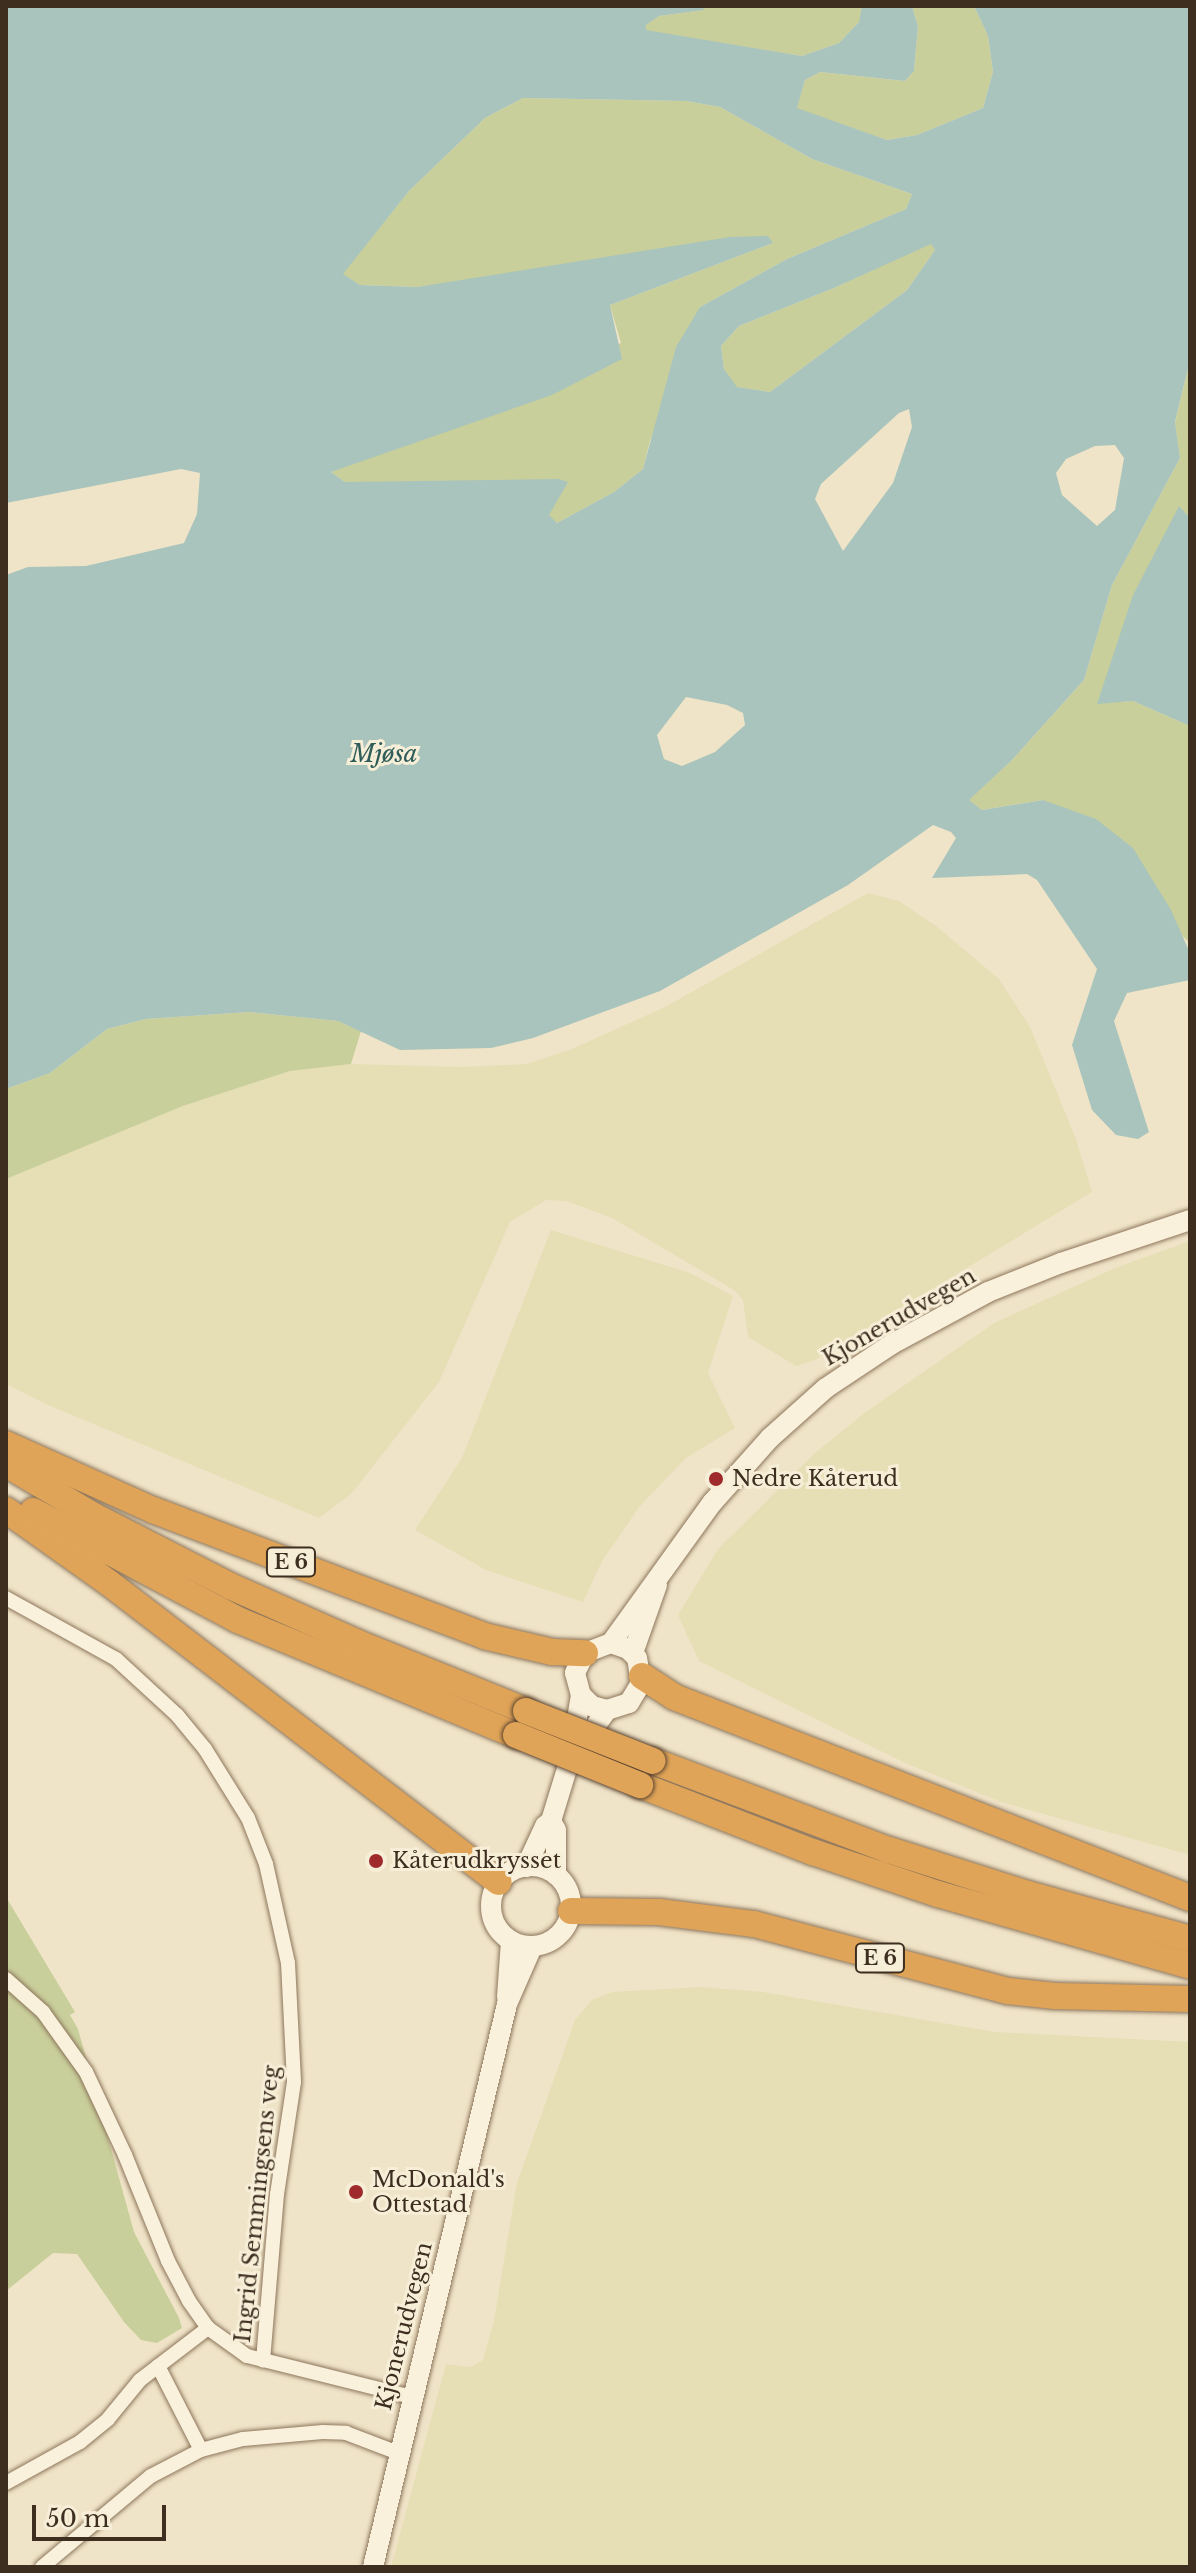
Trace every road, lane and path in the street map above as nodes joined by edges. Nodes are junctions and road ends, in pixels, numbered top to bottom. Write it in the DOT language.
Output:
graph roads {
  1 [pos="1190,1220"];
  2 [pos="6,1444"];
  3 [pos="6,1464"];
  4 [pos="6,1495"];
  5 [pos="6,1510"];
  6 [pos="659,1577"];
  7 [pos="6,1598"];
  8 [pos="611,1643"];
  9 [pos="585,1653"];
  10 [pos="637,1664"];
  11 [pos="581,1695"];
  12 [pos="607,1710"];
  13 [pos="570,1759"];
  14 [pos="551,1821"];
  15 [pos="526,1867"];
  16 [pos="556,1875"];
  17 [pos="499,1882"];
  18 [pos="1190,1898"];
  19 [pos="571,1911"];
  20 [pos="1190,1939"];
  21 [pos="511,1941"];
  22 [pos="532,1947"];
  23 [pos="1190,1966"];
  24 [pos="6,1979"];
  25 [pos="1190,1999"];
  26 [pos="507,2004"];
  27 [pos="208,2328"];
  28 [pos="263,2360"];
  29 [pos="158,2366"];
  30 [pos="412,2397"];
  31 [pos="201,2450"];
  32 [pos="398,2453"];
  33 [pos="6,2483"];
  34 [pos="42,2567"];
  35 [pos="373,2567"];
  1 -- 6 [label="main road, Kjonerudvegen"];
  2 -- 9 [label="highway, E 6"];
  3 -- 20 [label="highway, E 6, bridge"];
  4 -- 23 [label="highway, bridge"];
  5 -- 17 [label="highway"];
  6 -- 8 [label="main road, Kjonerudvegen"];
  6 -- 10 [label="main road, Kjonerudvegen"];
  7 -- 28 [label="street, Ingrid Semmingsens veg"];
  8 -- 9 [label="main road"];
  8 -- 10 [label="main road"];
  9 -- 11 [label="main road, Kjonerudvegen"];
  10 -- 12 [label="main road, Kjonerudvegen"];
  10 -- 18 [label="highway"];
  11 -- 12 [label="main road"];
  11 -- 13 [label="main road, Kjonerudvegen"];
  12 -- 13 [label="main road, Kjonerudvegen"];
  13 -- 14 [label="main road, Kjonerudvegen"];
  14 -- 15 [label="main road, Kjonerudvegen"];
  14 -- 16 [label="main road, Kjonerudvegen"];
  15 -- 16 [label="main road"];
  15 -- 17 [label="main road"];
  16 -- 19 [label="main road, Kjonerudvegen"];
  17 -- 21 [label="main road"];
  19 -- 22 [label="main road"];
  19 -- 25 [label="highway, E 6"];
  21 -- 22 [label="main road"];
  21 -- 26 [label="main road, Kjonerudvegen"];
  22 -- 26 [label="main road, Kjonerudvegen"];
  24 -- 27 [label="street, Ingrid Semmingsens veg"];
  26 -- 30 [label="main road, Kjonerudvegen"];
  27 -- 28 [label="street, Ingrid Semmingsens veg"];
  27 -- 29 [label="street, Ingrid Semmingsens veg"];
  28 -- 30 [label="street, Ingrid Semmingsens veg"];
  29 -- 31 [label="street"];
  29 -- 33 [label="street, Ingrid Semmingsens veg"];
  30 -- 32 [label="main road, Kjonerudvegen"];
  31 -- 32 [label="street"];
  31 -- 34 [label="street"];
  32 -- 35 [label="main road, Kjonerudvegen"];
}
